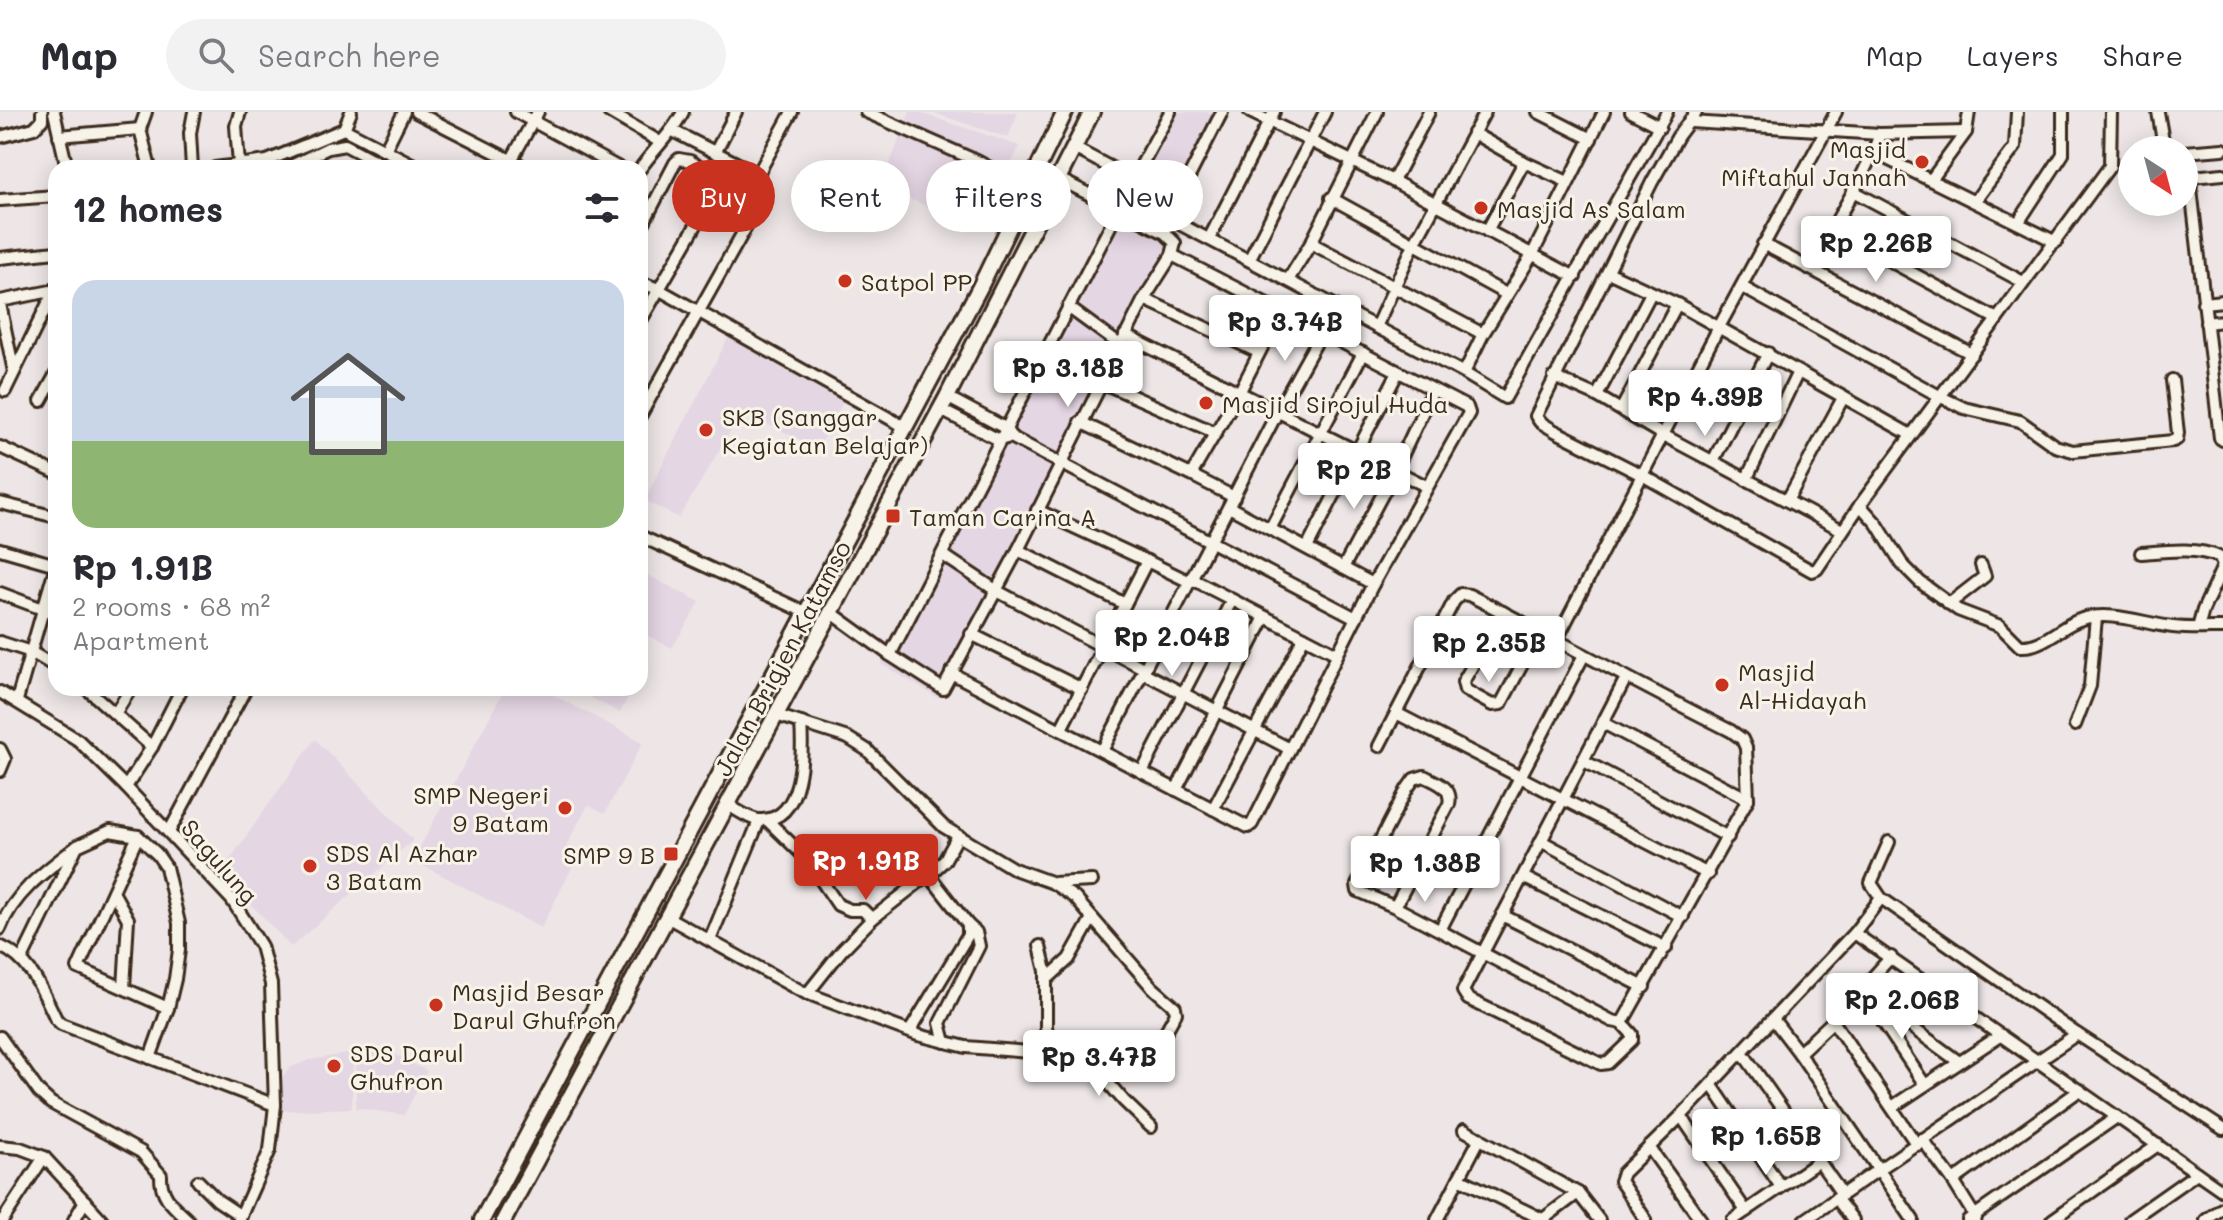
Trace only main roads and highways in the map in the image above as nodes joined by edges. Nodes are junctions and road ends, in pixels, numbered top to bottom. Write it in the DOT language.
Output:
graph roads {
  1 [pos="1065,112"];
  2 [pos="1092,112"];
  3 [pos="482,1220"];
  4 [pos="504,1220"];
  1 -- 3 [label="highway, Jalan Brigjen Katamso"];
  2 -- 4 [label="highway, Jalan Brigjen Katamso"];
}
